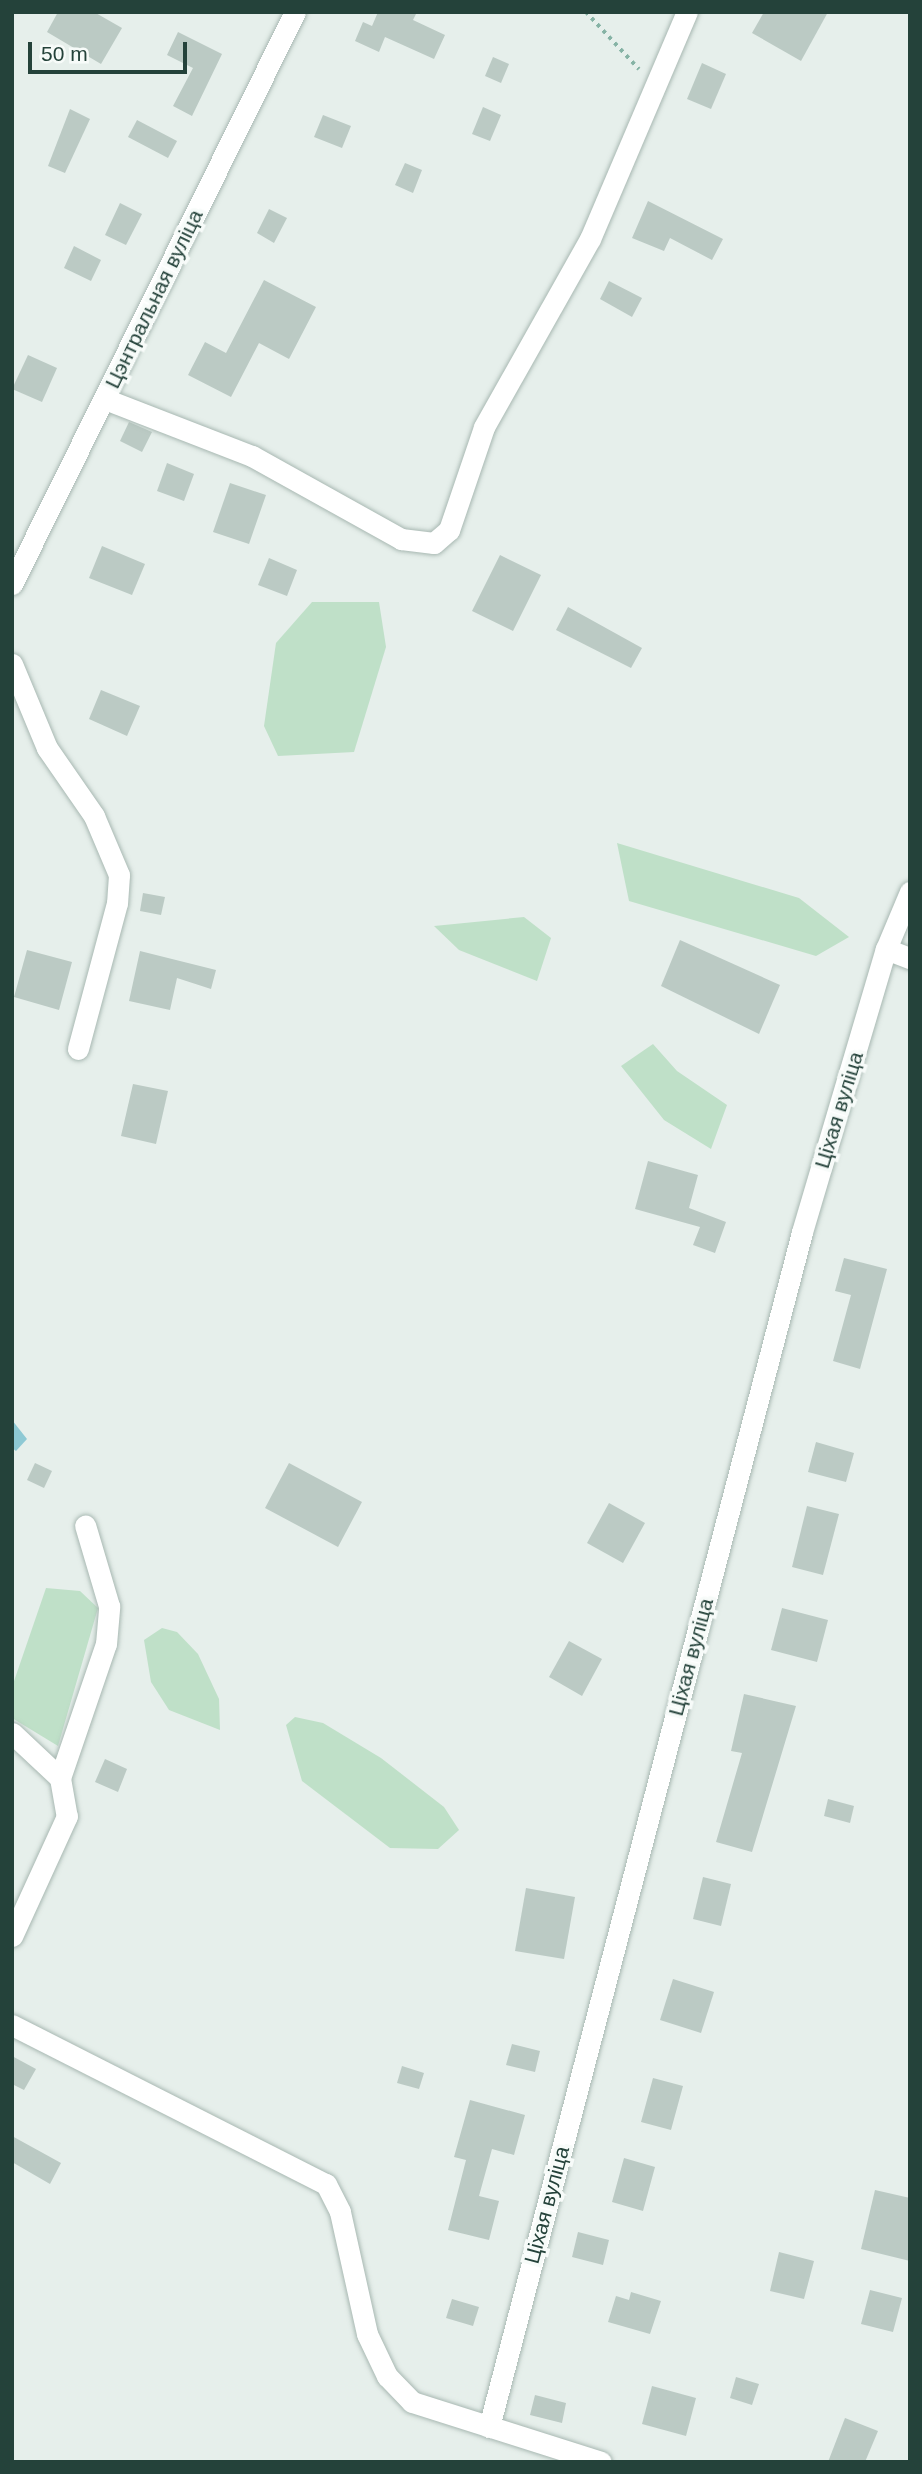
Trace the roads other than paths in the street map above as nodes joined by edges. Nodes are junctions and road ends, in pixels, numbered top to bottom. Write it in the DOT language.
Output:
graph roads {
  1 [pos="295,12"];
  2 [pos="687,12"];
  3 [pos="105,399"];
  4 [pos="12,584"];
  5 [pos="12,664"];
  6 [pos="910,892"];
  7 [pos="886,949"];
  8 [pos="910,958"];
  9 [pos="78,1049"];
  10 [pos="85,1525"];
  11 [pos="12,1733"];
  12 [pos="60,1778"];
  13 [pos="12,1936"];
  14 [pos="12,2025"];
  15 [pos="489,2427"];
  16 [pos="601,2462"];
  1 -- 3 [label="street, Цэнтральная вуліца"];
  2 -- 3 [label="street"];
  3 -- 4 [label="street, Цэнтральная вуліца"];
  5 -- 9 [label="street"];
  6 -- 7 [label="street, Ціхая вуліца"];
  7 -- 8 [label="street"];
  7 -- 15 [label="street, Ціхая вуліца"];
  10 -- 12 [label="street"];
  11 -- 12 [label="street"];
  12 -- 13 [label="street"];
  14 -- 15 [label="street"];
  15 -- 16 [label="street"];
}
